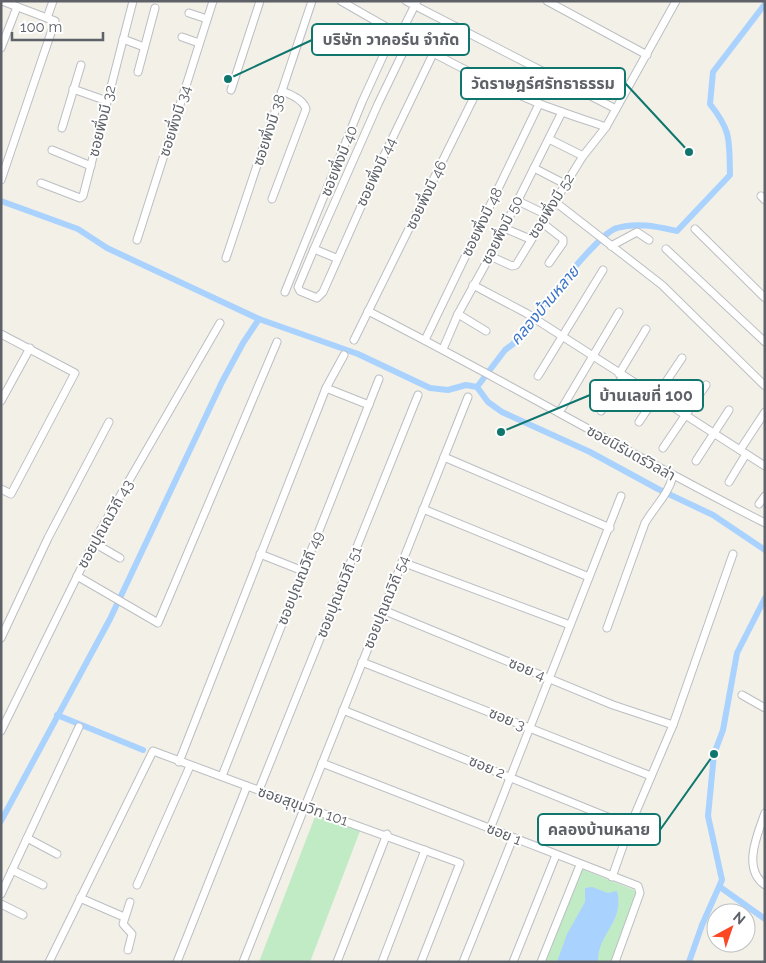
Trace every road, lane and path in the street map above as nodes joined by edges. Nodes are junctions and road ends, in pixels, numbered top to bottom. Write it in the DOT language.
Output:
graph roads {
  1 [pos="2,1"];
  2 [pos="53,1"];
  3 [pos="133,1"];
  4 [pos="213,1"];
  5 [pos="260,1"];
  6 [pos="312,1"];
  7 [pos="341,1"];
  8 [pos="406,1"];
  9 [pos="547,1"];
  10 [pos="676,1"];
  11 [pos="416,4"];
  12 [pos="17,7"];
  13 [pos="155,8"];
  14 [pos="189,13"];
  15 [pos="47,18"];
  16 [pos="207,19"];
  17 [pos="397,34"];
  18 [pos="182,38"];
  19 [pos="123,40"];
  20 [pos="409,40"];
  21 [pos="200,43"];
  22 [pos="144,47"];
  23 [pos="1,48"];
  24 [pos="433,54"];
  25 [pos="648,55"];
  26 [pos="81,65"];
  27 [pos="138,72"];
  28 [pos="483,79"];
  29 [pos="73,89"];
  30 [pos="230,90"];
  31 [pos="282,91"];
  32 [pos="107,101"];
  33 [pos="539,104"];
  34 [pos="616,109"];
  35 [pos="562,112"];
  36 [pos="606,127"];
  37 [pos="62,128"];
  38 [pos="549,139"];
  39 [pos="52,150"];
  40 [pos="583,156"];
  41 [pos="91,166"];
  42 [pos="534,168"];
  43 [pos="1,180"];
  44 [pos="41,183"];
  45 [pos="565,184"];
  46 [pos="272,199"];
  47 [pos="518,201"];
  48 [pos="554,201"];
  49 [pos="545,214"];
  50 [pos="541,222"];
  51 [pos="504,228"];
  52 [pos="695,229"];
  53 [pos="530,239"];
  54 [pos="137,240"];
  55 [pos="649,240"];
  56 [pos="611,246"];
  57 [pos="314,249"];
  58 [pos="666,249"];
  59 [pos="490,256"];
  60 [pos="226,258"];
  61 [pos="336,258"];
  62 [pos="549,262"];
  63 [pos="603,270"];
  64 [pos="473,285"];
  65 [pos="286,292"];
  66 [pos="765,298"];
  67 [pos="368,312"];
  68 [pos="619,312"];
  69 [pos="458,314"];
  70 [pos="220,323"];
  71 [pos="646,330"];
  72 [pos="486,331"];
  73 [pos="1,334"];
  74 [pos="560,337"];
  75 [pos="354,340"];
  76 [pos="425,340"];
  77 [pos="277,342"];
  78 [pos="765,342"];
  79 [pos="30,348"];
  80 [pos="443,349"];
  81 [pos="344,355"];
  82 [pos="591,356"];
  83 [pos="682,358"];
  84 [pos="621,375"];
  85 [pos="538,376"];
  86 [pos="379,379"];
  87 [pos="764,384"];
  88 [pos="706,385"];
  89 [pos="326,388"];
  90 [pos="418,395"];
  91 [pos="468,396"];
  92 [pos="656,397"];
  93 [pos="1,401"];
  94 [pos="369,405"];
  95 [pos="562,408"];
  96 [pos="729,410"];
  97 [pos="601,411"];
  98 [pos="765,412"];
  99 [pos="685,416"];
  100 [pos="108,422"];
  101 [pos="639,422"];
  102 [pos="714,434"];
  103 [pos="664,448"];
  104 [pos="743,452"];
  105 [pos="444,457"];
  106 [pos="696,461"];
  107 [pos="765,466"];
  108 [pos="673,476"];
  109 [pos="729,482"];
  110 [pos="1,489"];
  111 [pos="621,496"];
  112 [pos="765,496"];
  113 [pos="759,504"];
  114 [pos="423,509"];
  115 [pos="765,523"];
  116 [pos="610,528"];
  117 [pos="94,543"];
  118 [pos="260,554"];
  119 [pos="733,554"];
  120 [pos="120,558"];
  121 [pos="402,562"];
  122 [pos="303,571"];
  123 [pos="76,576"];
  124 [pos="589,577"];
  125 [pos="383,610"];
  126 [pos="570,625"];
  127 [pos="607,628"];
  128 [pos="1,638"];
  129 [pos="362,662"];
  130 [pos="550,678"];
  131 [pos="742,695"];
  132 [pos="765,708"];
  133 [pos="343,710"];
  134 [pos="673,725"];
  135 [pos="79,728"];
  136 [pos="531,729"];
  137 [pos="1,731"];
  138 [pos="179,762"];
  139 [pos="322,763"];
  140 [pos="190,766"];
  141 [pos="222,776"];
  142 [pos="652,776"];
  143 [pos="511,777"];
  144 [pos="247,786"];
  145 [pos="259,790"];
  146 [pos="305,806"];
  147 [pos="765,814"];
  148 [pos="630,826"];
  149 [pos="762,828"];
  150 [pos="490,829"];
  151 [pos="387,834"];
  152 [pos="27,838"];
  153 [pos="514,838"];
  154 [pos="425,850"];
  155 [pos="57,854"];
  156 [pos="556,855"];
  157 [pos="580,865"];
  158 [pos="12,870"];
  159 [pos="612,877"];
  160 [pos="43,885"];
  161 [pos="137,885"];
  162 [pos="765,885"];
  163 [pos="1,894"];
  164 [pos="80,898"];
  165 [pos="130,902"];
  166 [pos="1,904"];
  167 [pos="24,915"];
  168 [pos="124,917"];
  169 [pos="128,950"];
  170 [pos="49,962"];
  171 [pos="177,962"];
  172 [pos="243,962"];
  173 [pos="337,962"];
  174 [pos="382,962"];
  175 [pos="422,962"];
  176 [pos="463,962"];
  177 [pos="513,962"];
  178 [pos="542,962"];
  179 [pos="615,962"];
  1 -- 12 [label="street"];
  2 -- 15 [label="street"];
  3 -- 19 [label="street, ซอยพึ่งมี 32"];
  4 -- 16 [label="street, ซอยพึ่งมี 34"];
  5 -- 30 [label="street"];
  6 -- 31 [label="street, ซอยพึ่งมี 38"];
  7 -- 17 [label="street"];
  8 -- 11 [label="street"];
  9 -- 25 [label="street"];
  10 -- 25 [label="street, ซอยพึ่งมี 52"];
  11 -- 17 [label="street, ซอยพึ่งมี 40"];
  11 -- 34 [label="street"];
  12 -- 15 [label="street"];
  12 -- 23 [label="street"];
  13 -- 22 [label="street"];
  14 -- 16 [label="street"];
  15 -- 43 [label="street"];
  16 -- 21 [label="street, ซอยพึ่งมี 34"];
  17 -- 20 [label="street"];
  17 -- 65 [label="street, ซอยพึ่งมี 40"];
  18 -- 21 [label="street"];
  19 -- 22 [label="street"];
  19 -- 32 [label="street, ซอยพึ่งมี 32"];
  20 -- 24 [label="street"];
  20 -- 57 [label="street"];
  21 -- 54 [label="street, ซอยพึ่งมี 34"];
  22 -- 27 [label="street"];
  24 -- 28 [label="street"];
  24 -- 61 [label="street, ซอยพึ่งมี 44"];
  25 -- 34 [label="street, ซอยพึ่งมี 52"];
  26 -- 29 [label="street"];
  28 -- 33 [label="street"];
  28 -- 67 [label="street, ซอยพึ่งมี 46"];
  29 -- 32 [label="street"];
  29 -- 37 [label="street"];
  31 -- 46 [label="street"];
  31 -- 60 [label="street, ซอยพึ่งมี 38"];
  32 -- 41 [label="street, ซอยพึ่งมี 32"];
  33 -- 35 [label="street"];
  33 -- 76 [label="street, ซอยพึ่งมี 48"];
  34 -- 36 [label="street, ซอยพึ่งมี 52"];
  35 -- 36 [label="street"];
  35 -- 38 [label="street, ซอยพึ่งมี 50"];
  36 -- 40 [label="street, ซอยพึ่งมี 52"];
  38 -- 40 [label="street"];
  38 -- 42 [label="street, ซอยพึ่งมี 50"];
  39 -- 41 [label="street"];
  40 -- 45 [label="street, ซอยพึ่งมี 52"];
  41 -- 44 [label="street, ซอยพึ่งมี 32"];
  42 -- 45 [label="street"];
  42 -- 47 [label="street, ซอยพึ่งมี 50"];
  45 -- 48 [label="street, ซอยพึ่งมี 52"];
  47 -- 49 [label="street"];
  47 -- 51 [label="street, ซอยพึ่งมี 50"];
  48 -- 49 [label="street, ซอยพึ่งมี 52"];
  48 -- 56 [label="street"];
  49 -- 50 [label="street, ซอยพึ่งมี 52"];
  50 -- 53 [label="street, ซอยพึ่งมี 52"];
  50 -- 62 [label="street"];
  51 -- 53 [label="street"];
  51 -- 59 [label="street, ซอยพึ่งมี 50"];
  52 -- 66 [label="street"];
  53 -- 59 [label="street, ซอยพึ่งมี 52"];
  55 -- 56 [label="street"];
  56 -- 87 [label="street"];
  57 -- 61 [label="street"];
  57 -- 61 [label="street, ซอยพึ่งมี 44"];
  58 -- 78 [label="street"];
  59 -- 64 [label="street, ซอยพึ่งมี 50"];
  63 -- 74 [label="street"];
  64 -- 69 [label="street, ซอยพึ่งมี 50"];
  64 -- 74 [label="street"];
  67 -- 75 [label="street, ซอยพึ่งมี 46"];
  67 -- 76 [label="street, ซอยนิรันดร์วิลล่า"];
  68 -- 82 [label="street"];
  69 -- 72 [label="street"];
  69 -- 80 [label="street, ซอยพึ่งมี 50"];
  70 -- 117 [label="street, ซอยปุณณวิถี 43"];
  71 -- 84 [label="street"];
  73 -- 79 [label="street"];
  74 -- 82 [label="street"];
  74 -- 85 [label="street"];
  76 -- 80 [label="street, ซอยนิรันดร์วิลล่า"];
  77 -- 123 [label="street"];
  79 -- 93 [label="street"];
  79 -- 110 [label="street"];
  80 -- 108 [label="street, ซอยนิรันดร์วิลล่า"];
  81 -- 89 [label="street"];
  82 -- 84 [label="street"];
  82 -- 95 [label="street"];
  83 -- 92 [label="street"];
  84 -- 92 [label="street"];
  84 -- 97 [label="street"];
  86 -- 94 [label="street, ซอยปุณณวิถี 49"];
  88 -- 99 [label="street"];
  89 -- 94 [label="street"];
  89 -- 118 [label="street"];
  90 -- 145 [label="street, ซอยปุณณวิถี 51"];
  91 -- 105 [label="street, ซอยปุณณวิถี 54"];
  92 -- 99 [label="street"];
  92 -- 101 [label="street"];
  94 -- 122 [label="street, ซอยปุณณวิถี 49"];
  96 -- 102 [label="street"];
  98 -- 104 [label="street"];
  99 -- 102 [label="street"];
  99 -- 103 [label="street"];
  100 -- 128 [label="street"];
  102 -- 104 [label="street"];
  102 -- 106 [label="street"];
  104 -- 107 [label="street"];
  104 -- 109 [label="street"];
  105 -- 114 [label="street, ซอยปุณณวิถี 54"];
  105 -- 116 [label="street"];
  108 -- 115 [label="street, ซอยนิรันดร์วิลล่า"];
  108 -- 127 [label="street"];
  111 -- 116 [label="street"];
  112 -- 113 [label="street"];
  114 -- 121 [label="street, ซอยปุณณวิถี 54"];
  114 -- 124 [label="street"];
  116 -- 124 [label="street"];
  117 -- 120 [label="street"];
  117 -- 123 [label="street, ซอยปุณณวิถี 43"];
  118 -- 122 [label="street"];
  118 -- 138 [label="street"];
  119 -- 134 [label="street"];
  121 -- 125 [label="street, ซอยปุณณวิถี 54"];
  121 -- 126 [label="street"];
  122 -- 141 [label="street, ซอยปุณณวิถี 49"];
  123 -- 137 [label="street, ซอยปุณณวิถี 43"];
  124 -- 126 [label="street"];
  125 -- 129 [label="street, ซอยปุณณวิถี 54"];
  125 -- 130 [label="street, ซอย 4"];
  126 -- 130 [label="street"];
  129 -- 133 [label="street, ซอยปุณณวิถี 54"];
  129 -- 136 [label="street, ซอย 3"];
  130 -- 134 [label="street, ซอย 4"];
  130 -- 136 [label="street"];
  131 -- 132 [label="street"];
  133 -- 139 [label="street, ซอยปุณณวิถี 54"];
  133 -- 143 [label="street, ซอย 2"];
  134 -- 142 [label="street"];
  135 -- 152 [label="street"];
  136 -- 142 [label="street, ซอย 3"];
  136 -- 143 [label="street"];
  138 -- 140 [label="street"];
  138 -- 164 [label="street"];
  139 -- 146 [label="street, ซอยปุณณวิถี 54"];
  139 -- 150 [label="street, ซอย 1"];
  140 -- 141 [label="street"];
  140 -- 161 [label="street"];
  141 -- 144 [label="street"];
  142 -- 148 [label="street"];
  143 -- 148 [label="street, ซอย 2"];
  143 -- 150 [label="street"];
  144 -- 145 [label="street, ซอยสุขุมวิท 101"];
  144 -- 171 [label="street, ซอยสุขุมวิท 101"];
  145 -- 146 [label="street, ซอยสุขุมวิท 101"];
  146 -- 151 [label="street, ซอยสุขุมวิท 101"];
  146 -- 172 [label="street, ซอยปุณณวิถี 54"];
  147 -- 149 [label="street"];
  148 -- 159 [label="street"];
  149 -- 162 [label="street"];
  150 -- 153 [label="street, ซอย 1"];
  151 -- 154 [label="street, ซอยสุขุมวิท 101"];
  151 -- 173 [label="street"];
  152 -- 155 [label="street"];
  152 -- 158 [label="street"];
  153 -- 156 [label="street, ซอย 1"];
  153 -- 176 [label="street"];
  154 -- 174 [label="street"];
  154 -- 175 [label="street, ซอยสุขุมวิท 101"];
  156 -- 157 [label="street, ซอย 1"];
  156 -- 177 [label="street"];
  157 -- 159 [label="street, ซอย 1"];
  157 -- 178 [label="street"];
  158 -- 160 [label="street"];
  158 -- 163 [label="street"];
  159 -- 179 [label="street, ซอย 1"];
  164 -- 168 [label="street"];
  164 -- 170 [label="street"];
  165 -- 168 [label="street"];
  166 -- 167 [label="street"];
  168 -- 169 [label="street"];
}
